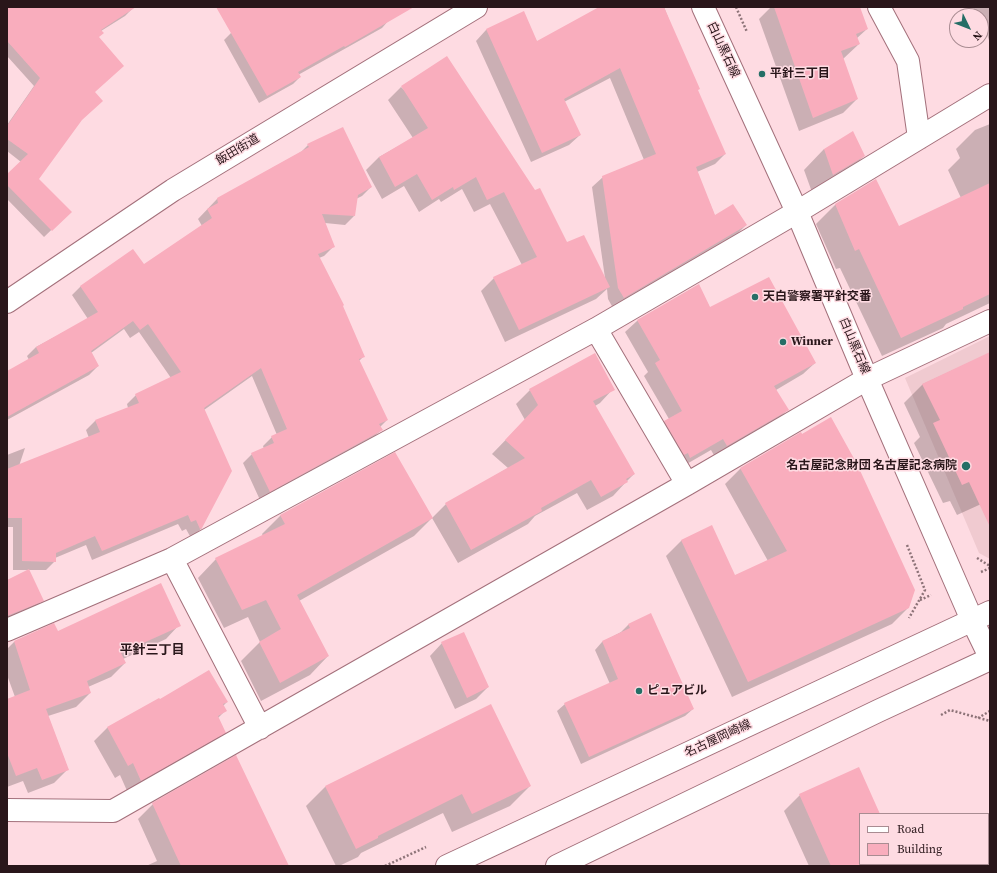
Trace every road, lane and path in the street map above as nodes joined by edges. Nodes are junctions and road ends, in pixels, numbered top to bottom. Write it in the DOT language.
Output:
graph roads {
  1 [pos="476,7"];
  2 [pos="704,7"];
  3 [pos="879,7"];
  4 [pos="990,95"];
  5 [pos="919,138"];
  6 [pos="797,212"];
  7 [pos="7,302"];
  8 [pos="990,321"];
  9 [pos="596,329"];
  10 [pos="867,379"];
  11 [pos="687,484"];
  12 [pos="904,538"];
  13 [pos="172,559"];
  14 [pos="990,568"];
  15 [pos="979,573"];
  16 [pos="932,595"];
  17 [pos="920,600"];
  18 [pos="981,616"];
  19 [pos="907,620"];
  20 [pos="7,630"];
  21 [pos="990,658"];
  22 [pos="990,712"];
  23 [pos="937,717"];
  24 [pos="978,718"];
  25 [pos="990,721"];
  26 [pos="260,728"];
  27 [pos="7,810"];
  28 [pos="428,846"];
  29 [pos="385,866"];
  30 [pos="447,866"];
  31 [pos="556,866"];
  1 -- 7 [label="street, 飯田街道"];
  2 -- 6 [label="street, 白山黒石線"];
  3 -- 5 [label="street"];
  4 -- 5 [label="street"];
  5 -- 6 [label="street"];
  6 -- 9 [label="street"];
  6 -- 10 [label="street, 白山黒石線"];
  8 -- 10 [label="street"];
  9 -- 11 [label="street"];
  9 -- 13 [label="street"];
  10 -- 11 [label="street"];
  10 -- 18 [label="street, 白山黒石線"];
  11 -- 26 [label="street"];
  12 -- 17 [label="path"];
  13 -- 20 [label="street"];
  13 -- 26 [label="street"];
  14 -- 15 [label="path"];
  16 -- 17 [label="path"];
  17 -- 19 [label="path"];
  18 -- 21 [label="street, 白山黒石線"];
  18 -- 30 [label="street, 名古屋岡崎線"];
  21 -- 31 [label="street"];
  22 -- 24 [label="path"];
  23 -- 24 [label="path"];
  24 -- 25 [label="path"];
  26 -- 27 [label="street"];
  28 -- 29 [label="path"];
}
